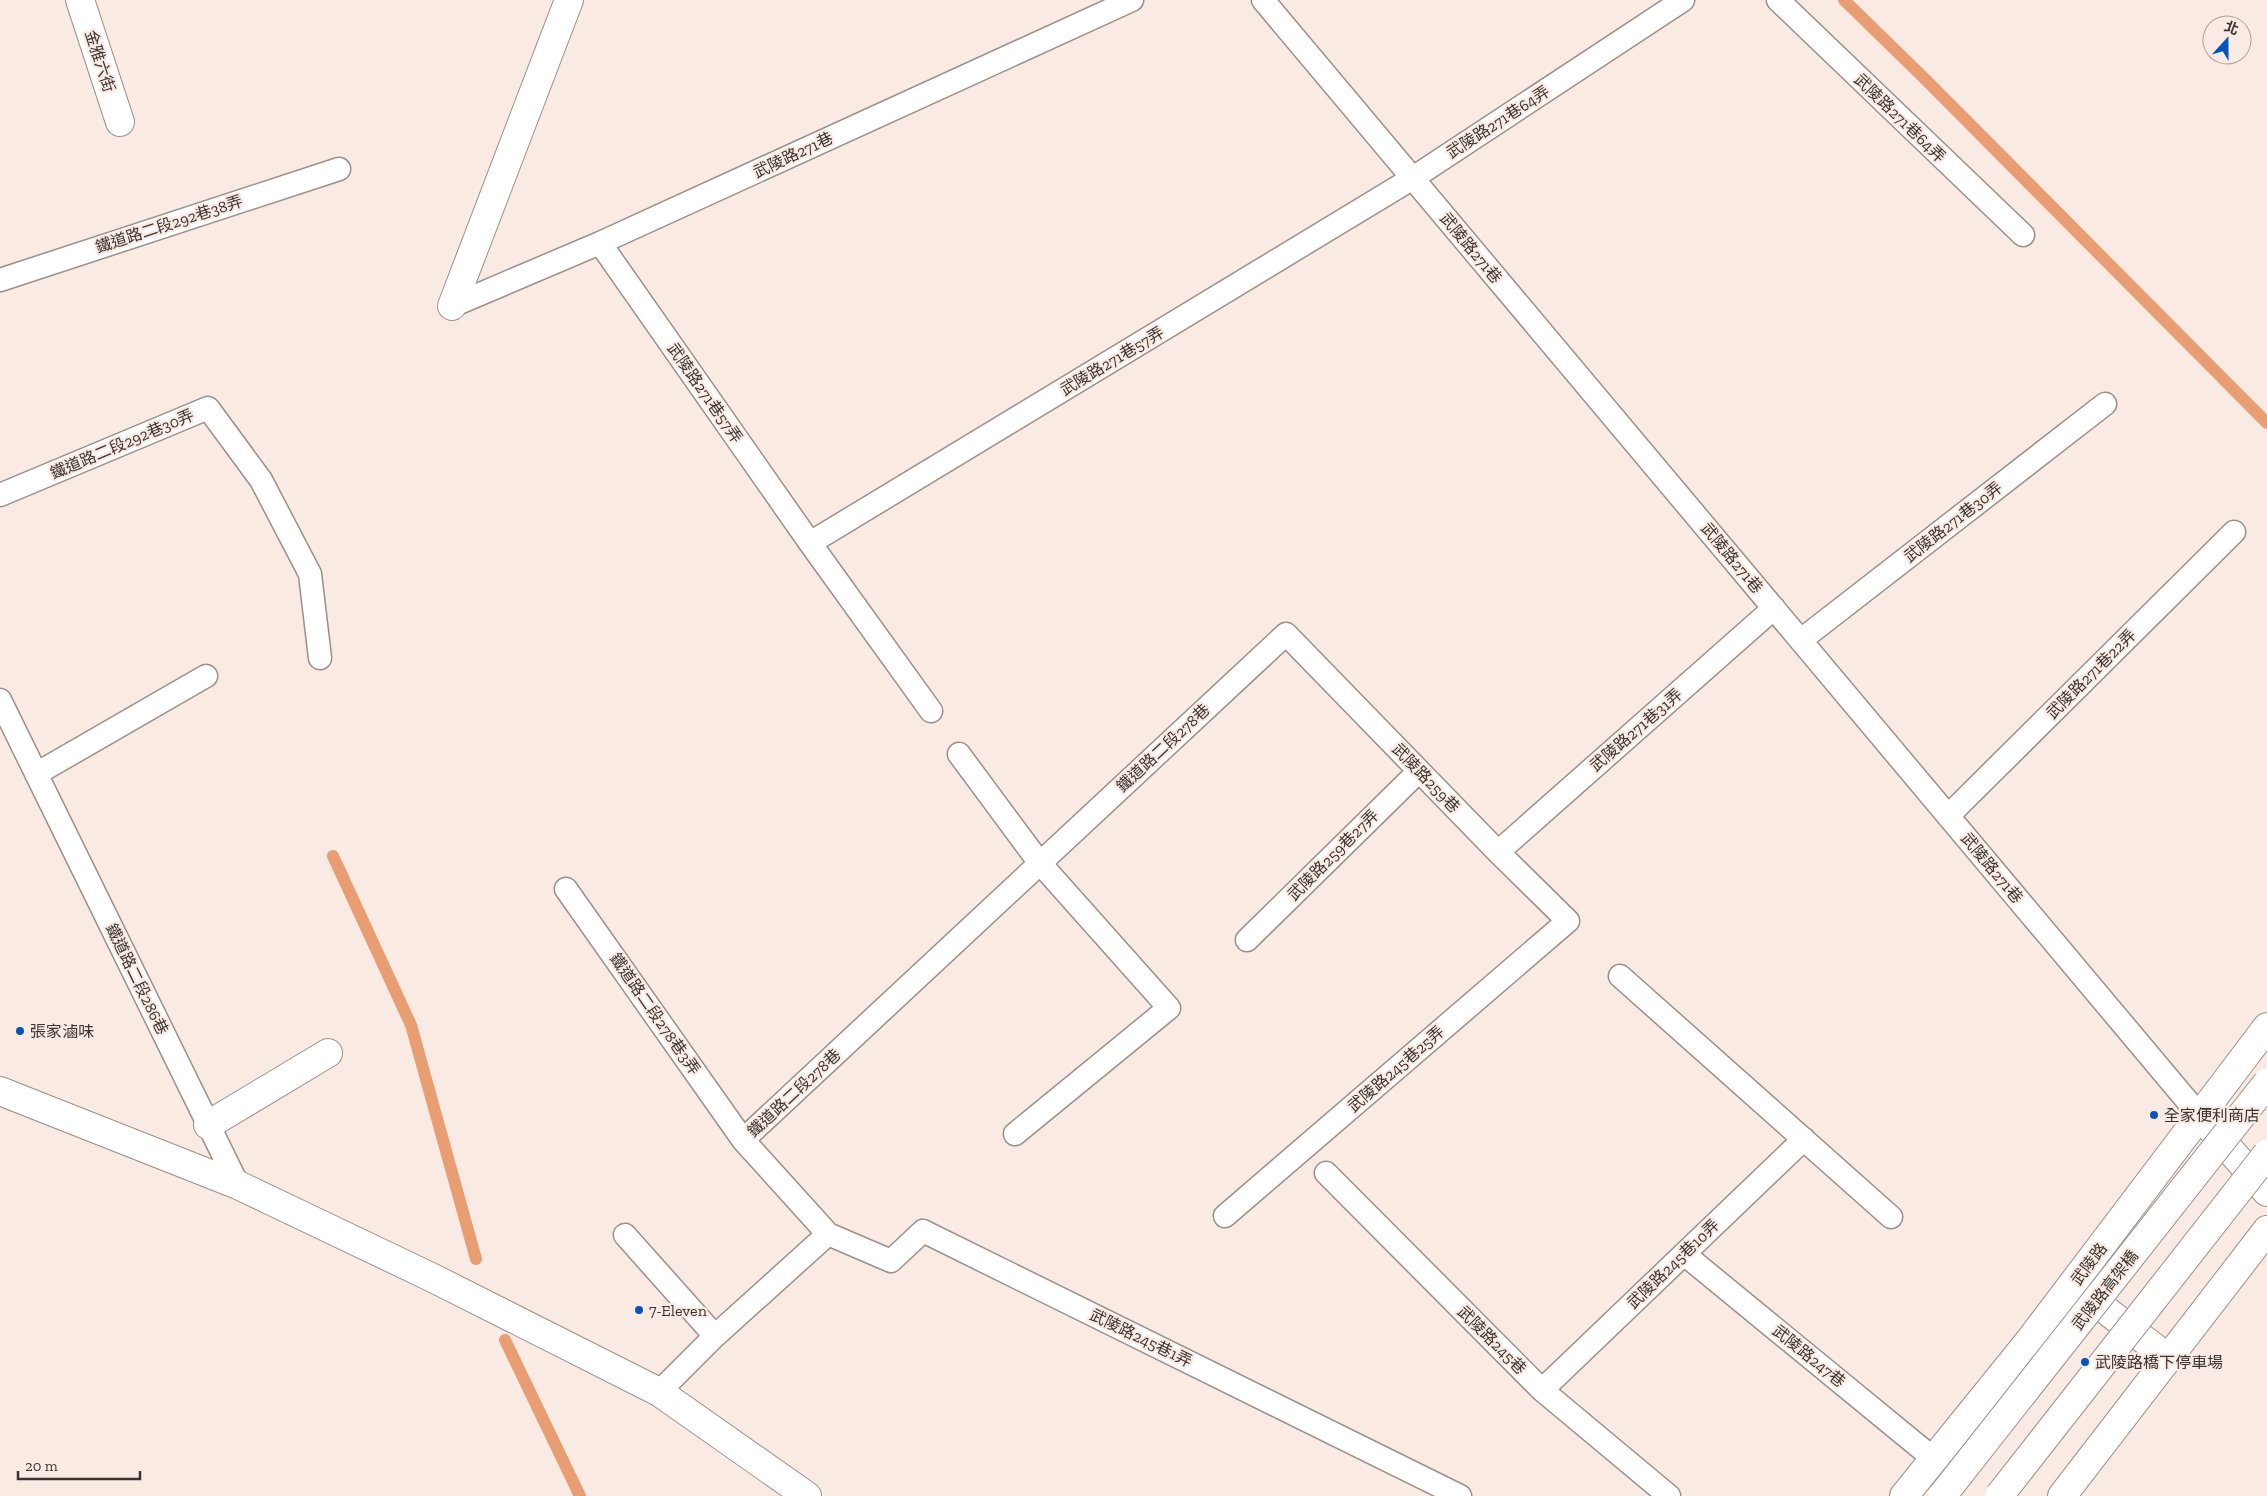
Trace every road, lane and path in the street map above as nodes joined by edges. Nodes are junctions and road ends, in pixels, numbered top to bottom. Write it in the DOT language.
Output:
graph roads {
  1 [pos="80,0"];
  2 [pos="569,0"];
  3 [pos="1132,0"];
  4 [pos="1263,0"];
  5 [pos="1683,0"];
  6 [pos="1778,0"];
  7 [pos="120,122"];
  8 [pos="339,169"];
  9 [pos="1413,178"];
  10 [pos="2023,235"];
  11 [pos="600,243"];
  12 [pos="0,280"];
  13 [pos="452,306"];
  14 [pos="2105,404"];
  15 [pos="0,495"];
  16 [pos="2234,532"];
  17 [pos="810,543"];
  18 [pos="1774,608"];
  19 [pos="1286,634"];
  20 [pos="1801,640"];
  21 [pos="320,658"];
  22 [pos="206,676"];
  23 [pos="0,700"];
  24 [pos="931,711"];
  25 [pos="959,754"];
  26 [pos="1419,771"];
  27 [pos="36,774"];
  28 [pos="1948,816"];
  29 [pos="1498,852"];
  30 [pos="1039,862"];
  31 [pos="566,889"];
  32 [pos="1568,921"];
  33 [pos="1247,940"];
  34 [pos="1620,976"];
  35 [pos="2267,1027"];
  36 [pos="328,1053"];
  37 [pos="2267,1083"];
  38 [pos="0,1091"];
  39 [pos="2200,1116"];
  40 [pos="208,1125"];
  41 [pos="1015,1134"];
  42 [pos="1804,1139"];
  43 [pos="743,1140"];
  44 [pos="2267,1154"];
  45 [pos="1326,1173"];
  46 [pos="238,1185"];
  47 [pos="2267,1192"];
  48 [pos="1225,1216"];
  49 [pos="1891,1217"];
  50 [pos="2267,1230"];
  51 [pos="828,1234"];
  52 [pos="625,1235"];
  53 [pos="1684,1254"];
  54 [pos="2073,1285"];
  55 [pos="715,1336"];
  56 [pos="2168,1358"];
  57 [pos="1542,1390"];
  58 [pos="659,1392"];
  59 [pos="1934,1459"];
  60 [pos="807,1496"];
  61 [pos="1460,1496"];
  62 [pos="1669,1496"];
  63 [pos="1904,1496"];
  64 [pos="1942,1496"];
  65 [pos="1999,1496"];
  66 [pos="2062,1496"];
  1 -- 7 [label="main road, 金雅六街"];
  2 -- 13 [label="main road"];
  3 -- 11 [label="lane, 武陵路271巷"];
  4 -- 9 [label="lane, 武陵路271巷"];
  5 -- 9 [label="lane, 武陵路271巷64弄"];
  6 -- 10 [label="lane, 武陵路271巷64弄"];
  8 -- 12 [label="lane, 鐵道路二段292巷38弄"];
  9 -- 17 [label="lane, 武陵路271巷57弄"];
  9 -- 18 [label="lane, 武陵路271巷"];
  11 -- 13 [label="lane, 武陵路271巷"];
  11 -- 17 [label="lane, 武陵路271巷57弄"];
  14 -- 20 [label="lane, 武陵路271巷30弄"];
  15 -- 21 [label="lane, 鐵道路二段292巷30弄"];
  16 -- 28 [label="lane, 武陵路271巷22弄"];
  17 -- 24 [label="lane, 武陵路271巷57弄"];
  18 -- 20 [label="lane, 武陵路271巷"];
  18 -- 29 [label="lane, 武陵路271巷31弄"];
  19 -- 26 [label="lane, 武陵路259巷"];
  19 -- 30 [label="lane, 鐵道路二段278巷"];
  20 -- 28 [label="lane, 武陵路271巷"];
  22 -- 27 [label="lane"];
  23 -- 27 [label="lane, 鐵道路二段286巷"];
  25 -- 30 [label="lane"];
  26 -- 29 [label="lane, 武陵路259巷"];
  26 -- 33 [label="lane, 武陵路259巷27弄"];
  27 -- 40 [label="lane, 鐵道路二段286巷"];
  28 -- 39 [label="lane, 武陵路271巷"];
  29 -- 32 [label="lane, 武陵路259巷"];
  30 -- 41 [label="lane"];
  30 -- 43 [label="lane, 鐵道路二段278巷"];
  31 -- 43 [label="lane, 鐵道路二段278巷3弄"];
  32 -- 48 [label="lane, 武陵路245巷25弄"];
  34 -- 42 [label="lane"];
  35 -- 39 [label="main road, 武陵路"];
  36 -- 40 [label="main road"];
  37 -- 64 [label="main road, 武陵路高架橋, bridge"];
  38 -- 46 [label="main road"];
  39 -- 47 [label="main road"];
  39 -- 54 [label="main road, 武陵路"];
  40 -- 46 [label="lane, 鐵道路二段286巷"];
  42 -- 49 [label="lane"];
  42 -- 53 [label="lane, 武陵路245巷10弄"];
  43 -- 51 [label="lane, 鐵道路二段278巷"];
  44 -- 65 [label="main road, bridge"];
  45 -- 57 [label="lane, 武陵路245巷"];
  46 -- 58 [label="main road"];
  50 -- 56 [label="main road"];
  51 -- 55 [label="lane"];
  51 -- 61 [label="lane, 武陵路245巷1弄"];
  52 -- 55 [label="lane"];
  53 -- 57 [label="lane, 武陵路245巷10弄"];
  53 -- 59 [label="lane, 武陵路247巷"];
  54 -- 56 [label="main road"];
  54 -- 59 [label="main road, 武陵路"];
  55 -- 58 [label="lane"];
  56 -- 66 [label="main road"];
  57 -- 62 [label="lane, 武陵路245巷"];
  58 -- 60 [label="main road"];
  59 -- 63 [label="main road, 武陵路"];
}
